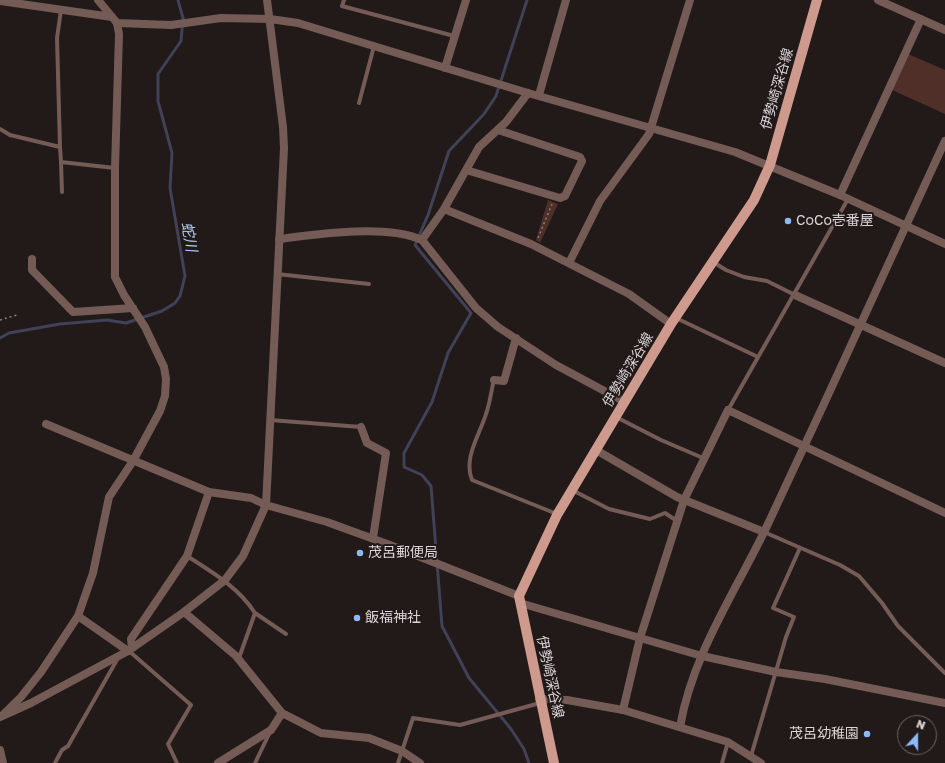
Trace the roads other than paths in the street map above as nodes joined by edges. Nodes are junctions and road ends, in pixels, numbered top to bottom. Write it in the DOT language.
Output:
graph roads {
  1 [pos="98,0"];
  2 [pos="267,0"];
  3 [pos="344,0"];
  4 [pos="466,0"];
  5 [pos="566,0"];
  6 [pos="690,0"];
  7 [pos="817,0"];
  8 [pos="0,1"];
  9 [pos="883,1"];
  10 [pos="62,9"];
  11 [pos="270,19"];
  12 [pos="921,19"];
  13 [pos="114,20"];
  14 [pos="945,30"];
  15 [pos="454,36"];
  16 [pos="374,46"];
  17 [pos="446,68"];
  18 [pos="528,93"];
  19 [pos="539,95"];
  20 [pos="359,103"];
  21 [pos="652,128"];
  22 [pos="0,129"];
  23 [pos="498,130"];
  24 [pos="945,141"];
  25 [pos="60,147"];
  26 [pos="60,162"];
  27 [pos="770,165"];
  28 [pos="115,168"];
  29 [pos="466,170"];
  30 [pos="62,192"];
  31 [pos="840,195"];
  32 [pos="848,199"];
  33 [pos="444,209"];
  34 [pos="906,226"];
  35 [pos="279,239"];
  36 [pos="422,240"];
  37 [pos="945,244"];
  38 [pos="32,259"];
  39 [pos="712,262"];
  40 [pos="568,263"];
  41 [pos="277,274"];
  42 [pos="369,284"];
  43 [pos="795,295"];
  44 [pos="133,308"];
  45 [pos="673,321"];
  46 [pos="861,326"];
  47 [pos="516,338"];
  48 [pos="758,357"];
  49 [pos="945,363"];
  50 [pos="494,380"];
  51 [pos="625,402"];
  52 [pos="728,410"];
  53 [pos="616,417"];
  54 [pos="269,420"];
  55 [pos="46,424"];
  56 [pos="361,427"];
  57 [pos="804,446"];
  58 [pos="596,450"];
  59 [pos="703,458"];
  60 [pos="133,461"];
  61 [pos="572,490"];
  62 [pos="209,492"];
  63 [pos="684,500"];
  64 [pos="266,505"];
  65 [pos="945,513"];
  66 [pos="557,515"];
  67 [pos="677,521"];
  68 [pos="764,532"];
  69 [pos="373,538"];
  70 [pos="800,548"];
  71 [pos="187,556"];
  72 [pos="225,580"];
  73 [pos="519,600"];
  74 [pos="184,612"];
  75 [pos="255,613"];
  76 [pos="78,616"];
  77 [pos="286,634"];
  78 [pos="640,638"];
  79 [pos="130,650"];
  80 [pos="120,655"];
  81 [pos="702,656"];
  82 [pos="238,660"];
  83 [pos="776,672"];
  84 [pos="945,673"];
  85 [pos="540,701"];
  86 [pos="945,704"];
  87 [pos="623,710"];
  88 [pos="282,712"];
  89 [pos="0,717"];
  90 [pos="680,727"];
  91 [pos="271,730"];
  92 [pos="728,742"];
  93 [pos="0,750"];
  94 [pos="402,752"];
  95 [pos="751,756"];
  96 [pos="3,763"];
  97 [pos="55,763"];
  98 [pos="177,763"];
  99 [pos="218,763"];
  100 [pos="255,763"];
  101 [pos="398,763"];
  102 [pos="420,763"];
  103 [pos="554,763"];
  104 [pos="722,763"];
  105 [pos="761,763"];
  1 -- 13 [label="street"];
  2 -- 11 [label="street"];
  3 -- 15 [label="lane"];
  4 -- 15 [label="street"];
  5 -- 19 [label="street"];
  6 -- 21 [label="street"];
  7 -- 27 [label="main road, 伊勢崎深谷線"];
  8 -- 10 [label="street"];
  9 -- 12 [label="street"];
  10 -- 13 [label="street"];
  10 -- 25 [label="lane"];
  11 -- 13 [label="street"];
  11 -- 16 [label="street"];
  11 -- 35 [label="street"];
  12 -- 14 [label="street"];
  12 -- 31 [label="street"];
  13 -- 28 [label="street"];
  15 -- 17 [label="street"];
  16 -- 17 [label="street"];
  16 -- 20 [label="lane"];
  17 -- 18 [label="street"];
  18 -- 19 [label="street"];
  18 -- 23 [label="street"];
  19 -- 21 [label="street"];
  21 -- 27 [label="street"];
  21 -- 40 [label="street"];
  22 -- 25 [label="lane"];
  23 -- 29 [label="street"];
  23 -- 29 [label="street"];
  24 -- 34 [label="street"];
  25 -- 26 [label="lane"];
  26 -- 28 [label="lane"];
  26 -- 30 [label="lane"];
  27 -- 31 [label="street"];
  27 -- 39 [label="main road, 伊勢崎深谷線"];
  28 -- 44 [label="street"];
  29 -- 33 [label="street"];
  31 -- 32 [label="street"];
  32 -- 34 [label="street"];
  32 -- 43 [label="lane"];
  33 -- 36 [label="street"];
  33 -- 40 [label="street"];
  34 -- 37 [label="street"];
  34 -- 46 [label="street"];
  35 -- 36 [label="street"];
  35 -- 41 [label="street"];
  36 -- 47 [label="street"];
  38 -- 44 [label="street"];
  39 -- 43 [label="lane"];
  39 -- 45 [label="main road, 伊勢崎深谷線"];
  40 -- 45 [label="street"];
  41 -- 42 [label="lane"];
  41 -- 54 [label="street"];
  43 -- 46 [label="street"];
  43 -- 48 [label="lane"];
  44 -- 60 [label="street"];
  45 -- 48 [label="lane"];
  45 -- 51 [label="main road, 伊勢崎深谷線"];
  46 -- 49 [label="street"];
  46 -- 57 [label="street"];
  47 -- 50 [label="street"];
  47 -- 51 [label="street"];
  48 -- 52 [label="lane"];
  50 -- 66 [label="lane"];
  51 -- 53 [label="main road, 伊勢崎深谷線"];
  52 -- 57 [label="street"];
  52 -- 59 [label="street"];
  53 -- 58 [label="main road, 伊勢崎深谷線"];
  53 -- 59 [label="lane"];
  54 -- 56 [label="lane"];
  54 -- 64 [label="street"];
  55 -- 60 [label="street"];
  56 -- 69 [label="street"];
  57 -- 65 [label="street"];
  57 -- 68 [label="street"];
  58 -- 61 [label="main road, 伊勢崎深谷線"];
  58 -- 63 [label="street"];
  59 -- 63 [label="street"];
  60 -- 62 [label="street"];
  60 -- 76 [label="street"];
  61 -- 66 [label="main road, 伊勢崎深谷線"];
  61 -- 67 [label="lane"];
  62 -- 64 [label="street"];
  62 -- 71 [label="street"];
  63 -- 67 [label="street"];
  63 -- 68 [label="street"];
  64 -- 69 [label="street"];
  64 -- 72 [label="street"];
  66 -- 73 [label="main road, 伊勢崎深谷線"];
  67 -- 78 [label="street"];
  68 -- 70 [label="lane"];
  68 -- 81 [label="street"];
  69 -- 73 [label="street"];
  70 -- 83 [label="lane"];
  70 -- 84 [label="lane"];
  71 -- 72 [label="lane"];
  71 -- 79 [label="street"];
  72 -- 74 [label="street"];
  72 -- 75 [label="lane"];
  73 -- 78 [label="street"];
  73 -- 85 [label="main road, 伊勢崎深谷線"];
  74 -- 79 [label="street"];
  74 -- 82 [label="street"];
  75 -- 77 [label="lane"];
  75 -- 82 [label="lane"];
  76 -- 79 [label="street"];
  76 -- 89 [label="street"];
  78 -- 81 [label="street"];
  78 -- 87 [label="street"];
  79 -- 80 [label="street"];
  79 -- 98 [label="lane"];
  80 -- 89 [label="street"];
  80 -- 97 [label="lane"];
  81 -- 83 [label="street"];
  81 -- 90 [label="street"];
  82 -- 88 [label="street"];
  83 -- 86 [label="street"];
  83 -- 95 [label="lane"];
  85 -- 87 [label="street"];
  85 -- 94 [label="lane"];
  85 -- 103 [label="main road, 伊勢崎深谷線"];
  87 -- 90 [label="street"];
  88 -- 91 [label="street"];
  88 -- 94 [label="street"];
  90 -- 92 [label="street"];
  91 -- 99 [label="street"];
  91 -- 100 [label="lane"];
  92 -- 95 [label="street"];
  92 -- 104 [label="lane"];
  93 -- 96 [label="street"];
  94 -- 101 [label="lane"];
  94 -- 102 [label="street"];
  95 -- 105 [label="street"];
}
